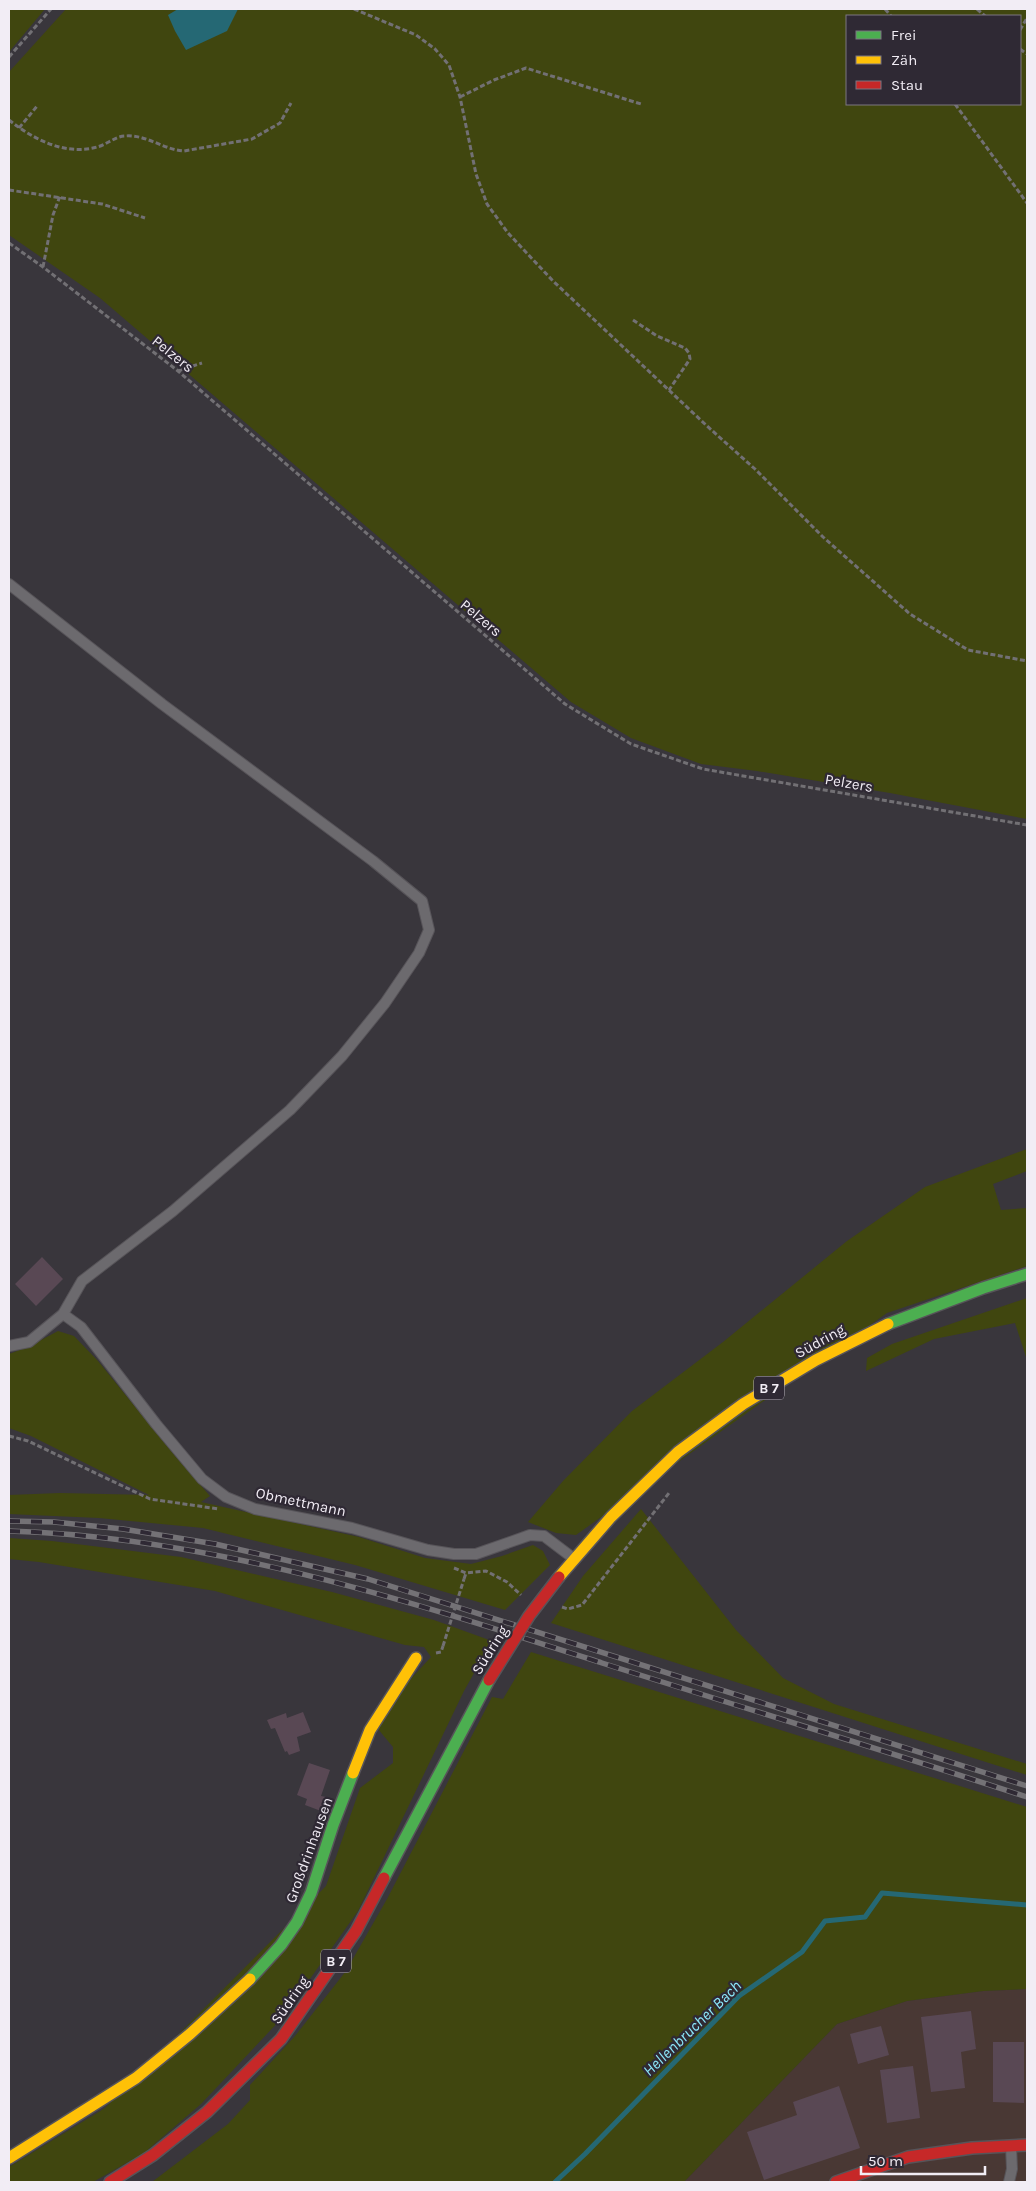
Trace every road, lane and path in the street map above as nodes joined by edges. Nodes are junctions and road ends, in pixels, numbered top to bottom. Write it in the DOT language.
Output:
graph roads {
  1 [pos="51,9"];
  2 [pos="354,9"];
  3 [pos="9,57"];
  4 [pos="460,97"];
  5 [pos="291,103"];
  6 [pos="641,104"];
  7 [pos="38,105"];
  8 [pos="956,105"];
  9 [pos="9,120"];
  10 [pos="19,128"];
  11 [pos="9,190"];
  12 [pos="60,196"];
  13 [pos="1027,203"];
  14 [pos="145,218"];
  15 [pos="9,243"];
  16 [pos="43,266"];
  17 [pos="633,320"];
  18 [pos="202,363"];
  19 [pos="178,371"];
  20 [pos="668,390"];
  21 [pos="9,584"];
  22 [pos="1027,661"];
  23 [pos="1027,825"];
  24 [pos="1027,1274"];
  25 [pos="64,1314"];
  26 [pos="9,1346"];
  27 [pos="9,1436"];
  28 [pos="673,1488"];
  29 [pos="226,1510"];
  30 [pos="574,1559"];
  31 [pos="526,1597"];
  32 [pos="560,1607"];
  33 [pos="443,1646"];
  34 [pos="416,1658"];
  35 [pos="1027,2145"];
  36 [pos="1011,2146"];
  37 [pos="9,2158"];
  38 [pos="110,2182"];
  39 [pos="836,2182"];
  40 [pos="1009,2182"];
  1 -- 3 [label="path"];
  2 -- 4 [label="path"];
  4 -- 6 [label="path"];
  4 -- 20 [label="path"];
  5 -- 10 [label="path"];
  7 -- 10 [label="path"];
  8 -- 13 [label="path"];
  9 -- 10 [label="path"];
  11 -- 12 [label="path"];
  12 -- 14 [label="path"];
  12 -- 16 [label="path"];
  15 -- 16 [label="path, Pelzers"];
  16 -- 19 [label="path, Pelzers"];
  17 -- 20 [label="path"];
  18 -- 19 [label="path"];
  19 -- 23 [label="path, Pelzers"];
  20 -- 22 [label="path"];
  21 -- 25 [label="lane"];
  24 -- 30 [label="main road, Südring / B 7"];
  25 -- 26 [label="lane"];
  25 -- 30 [label="lane, Obmettmann"];
  27 -- 29 [label="path"];
  28 -- 32 [label="path"];
  30 -- 38 [label="main road, Südring / B 7, bridge"];
  31 -- 33 [label="path, bridge"];
  34 -- 37 [label="main road, Großdrinhausen"];
  35 -- 36 [label="main road"];
  36 -- 39 [label="main road"];
  36 -- 40 [label="lane"];
}
